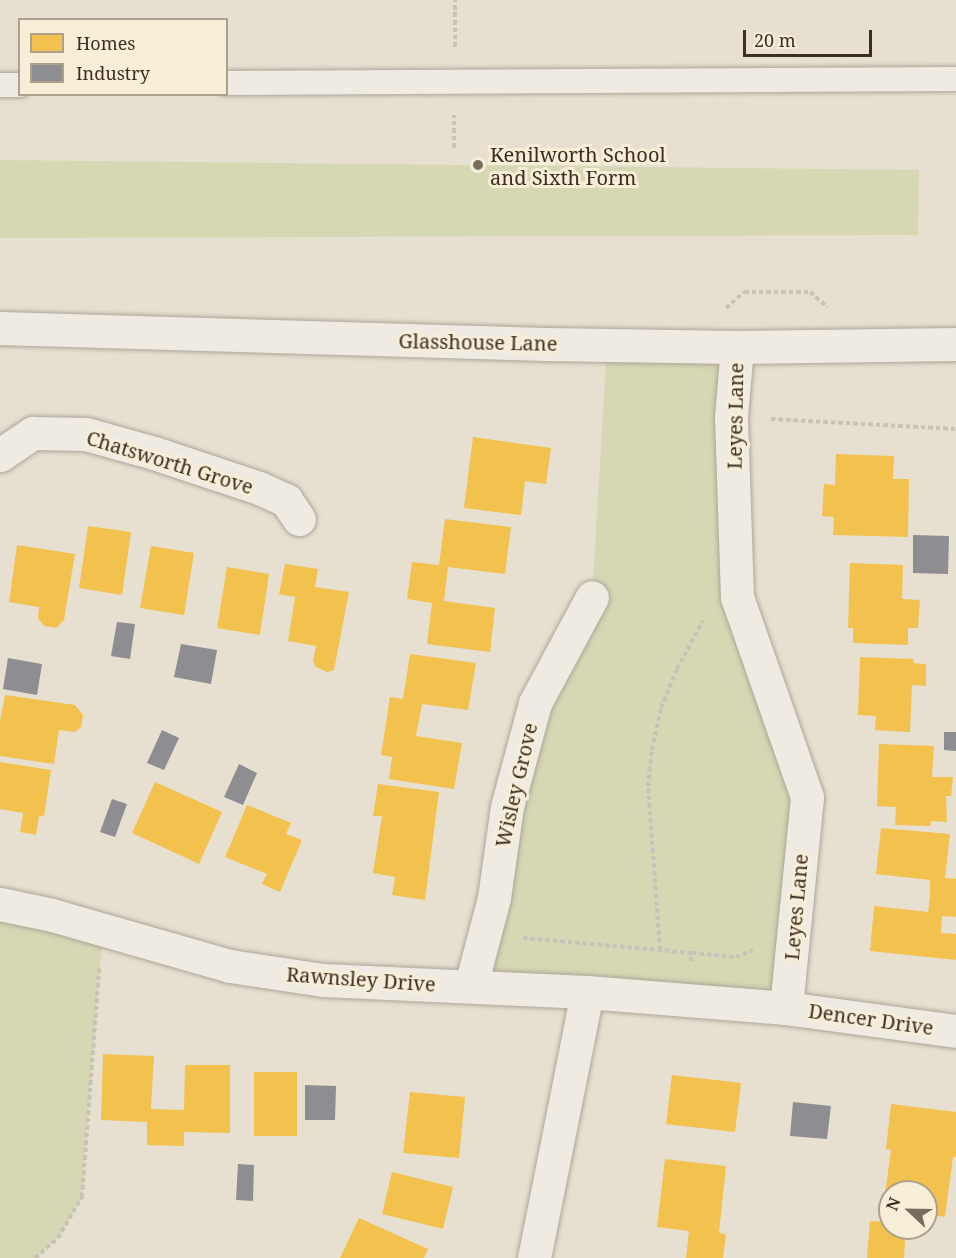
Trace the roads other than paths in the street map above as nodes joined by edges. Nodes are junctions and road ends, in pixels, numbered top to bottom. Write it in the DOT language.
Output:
graph roads {
  1 [pos="956,79"];
  2 [pos="228,83"];
  3 [pos="0,85"];
  4 [pos="18,85"];
  5 [pos="0,328"];
  6 [pos="956,344"];
  7 [pos="737,347"];
  8 [pos="0,454"];
  9 [pos="299,519"];
  10 [pos="592,597"];
  11 [pos="0,904"];
  12 [pos="471,985"];
  13 [pos="587,992"];
  14 [pos="786,1008"];
  15 [pos="956,1031"];
  16 [pos="534,1258"];
  1 -- 2 [label="lane"];
  3 -- 4 [label="lane"];
  5 -- 7 [label="street, Glasshouse Lane"];
  6 -- 7 [label="street, Glasshouse Lane"];
  7 -- 14 [label="street, Leyes Lane"];
  8 -- 9 [label="street, Chatsworth Grove"];
  10 -- 12 [label="street, Wisley Grove"];
  11 -- 12 [label="street, Rawnsley Drive"];
  12 -- 13 [label="street, Rawnsley Drive"];
  13 -- 14 [label="street"];
  13 -- 16 [label="street"];
  14 -- 15 [label="street, Dencer Drive"];
}
